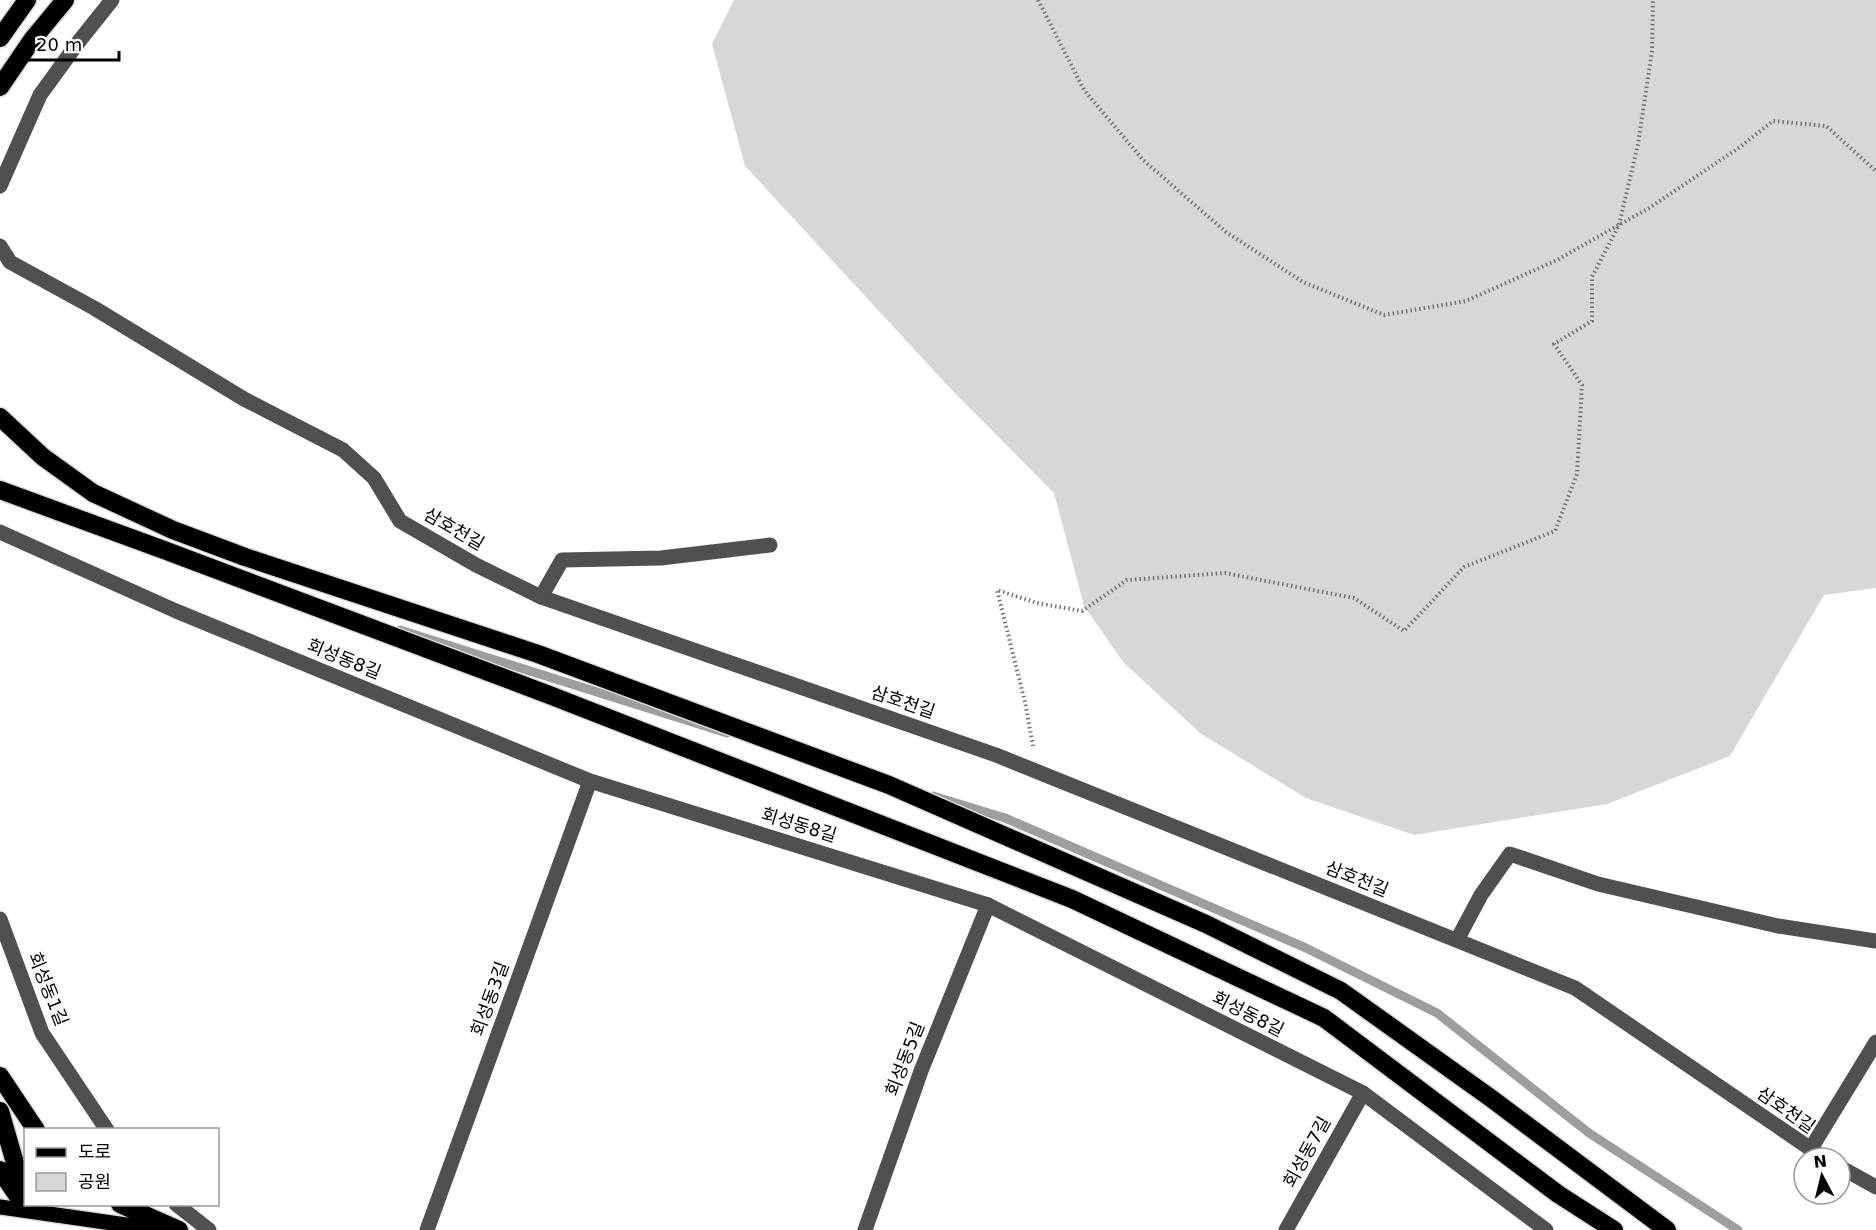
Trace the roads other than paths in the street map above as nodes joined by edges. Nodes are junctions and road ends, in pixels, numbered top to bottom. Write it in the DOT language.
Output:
graph roads {
  1 [pos="27,0"];
  2 [pos="65,0"];
  3 [pos="112,0"];
  4 [pos="0,38"];
  5 [pos="0,87"];
  6 [pos="0,186"];
  7 [pos="0,246"];
  8 [pos="0,417"];
  9 [pos="0,490"];
  10 [pos="0,532"];
  11 [pos="770,545"];
  12 [pos="541,597"];
  13 [pos="590,781"];
  14 [pos="988,905"];
  15 [pos="0,919"];
  16 [pos="1457,940"];
  17 [pos="1876,941"];
  18 [pos="1876,1042"];
  19 [pos="1872,1058"];
  20 [pos="0,1076"];
  21 [pos="1363,1093"];
  22 [pos="0,1111"];
  23 [pos="35,1128"];
  24 [pos="106,1128"];
  25 [pos="1804,1146"];
  26 [pos="1813,1146"];
  27 [pos="0,1170"];
  28 [pos="1852,1174"];
  29 [pos="1876,1188"];
  30 [pos="24,1195"];
  31 [pos="24,1201"];
  32 [pos="24,1205"];
  33 [pos="32,1206"];
  34 [pos="125,1206"];
  35 [pos="179,1206"];
  36 [pos="0,1207"];
  37 [pos="161,1230"];
  38 [pos="179,1230"];
  39 [pos="210,1230"];
  40 [pos="427,1230"];
  41 [pos="865,1230"];
  42 [pos="1286,1230"];
  43 [pos="1546,1230"];
  44 [pos="1614,1230"];
  45 [pos="1667,1230"];
  1 -- 4 [label="highway"];
  2 -- 5 [label="highway"];
  3 -- 6 [label="street"];
  7 -- 12 [label="street, 삼호천길"];
  8 -- 45 [label="highway"];
  9 -- 44 [label="highway"];
  10 -- 13 [label="street, 회성동8길"];
  11 -- 12 [label="street"];
  12 -- 16 [label="street, 삼호천길"];
  13 -- 14 [label="street, 회성동8길"];
  13 -- 40 [label="street, 회성동3길"];
  14 -- 21 [label="street, 회성동8길"];
  14 -- 41 [label="street, 회성동5길"];
  15 -- 24 [label="street, 회성동1길"];
  16 -- 17 [label="street"];
  16 -- 25 [label="street, 삼호천길"];
  18 -- 19 [label="street"];
  19 -- 26 [label="street"];
  20 -- 23 [label="highway"];
  21 -- 42 [label="street, 회성동7길"];
  21 -- 43 [label="street, 회성동8길"];
  22 -- 30 [label="highway"];
  27 -- 31 [label="highway"];
  28 -- 29 [label="street"];
  32 -- 36 [label="main road"];
  33 -- 37 [label="main road"];
  34 -- 38 [label="highway"];
  35 -- 39 [label="street"];
}
